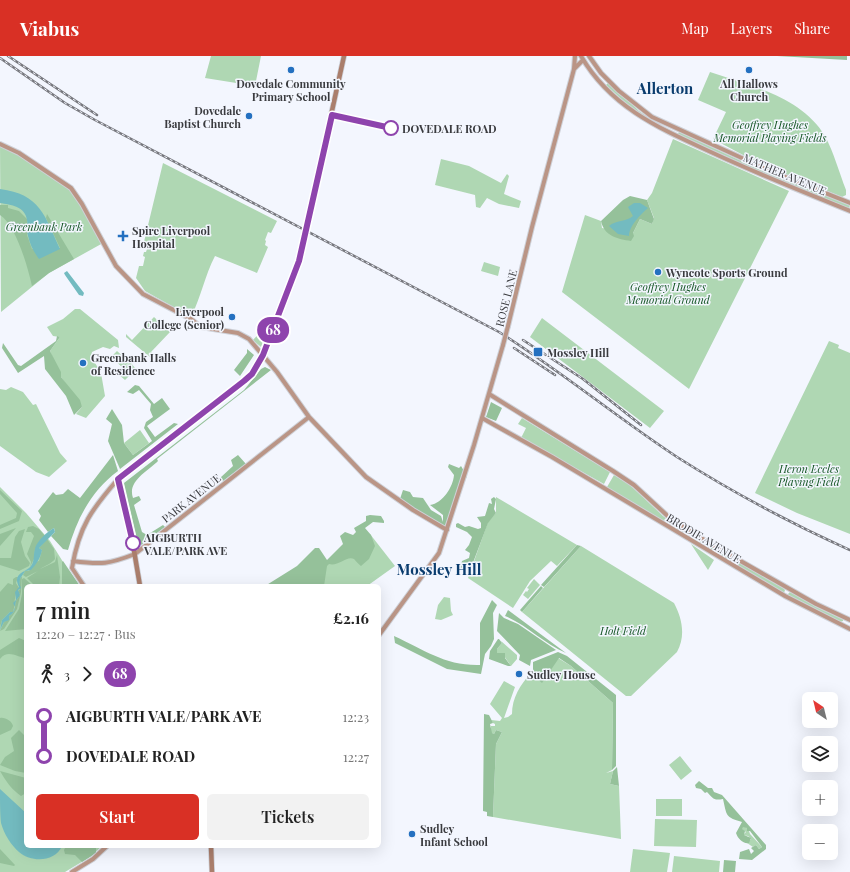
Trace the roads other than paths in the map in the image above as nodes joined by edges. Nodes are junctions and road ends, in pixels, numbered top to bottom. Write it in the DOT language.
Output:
graph roads {
  1 [pos="344,56"];
  2 [pos="575,56"];
  3 [pos="589,56"];
  4 [pos="582,58"];
  5 [pos="574,69"];
  6 [pos="673,127"];
  7 [pos="670,133"];
  8 [pos="0,144"];
  9 [pos="850,203"];
  10 [pos="850,211"];
  11 [pos="263,355"];
  12 [pos="489,394"];
  13 [pos="309,417"];
  14 [pos="482,418"];
  15 [pos="118,479"];
  16 [pos="447,530"];
  17 [pos="135,554"];
  18 [pos="73,561"];
  19 [pos="83,584"];
  20 [pos="140,584"];
  21 [pos="850,620"];
  22 [pos="850,629"];
  23 [pos="381,633"];
  24 [pos="105,848"];
  25 [pos="211,848"];
  26 [pos="73,872"];
  27 [pos="212,872"];
  1 -- 11 [label="main road"];
  2 -- 5 [label="street, ROSE LANE"];
  3 -- 6 [label="street, MATHER AVENUE"];
  4 -- 5 [label="street"];
  4 -- 7 [label="street, MATHER AVENUE"];
  5 -- 12 [label="street, ROSE LANE, bridge"];
  6 -- 7 [label="street"];
  6 -- 9 [label="street, MATHER AVENUE"];
  7 -- 10 [label="street, MATHER AVENUE"];
  8 -- 11 [label="street"];
  11 -- 13 [label="street"];
  11 -- 15 [label="main road"];
  12 -- 14 [label="street, ROSE LANE"];
  12 -- 21 [label="street, BRODIE AVENUE"];
  13 -- 16 [label="street"];
  13 -- 17 [label="street, PARK AVENUE"];
  14 -- 16 [label="street, ROSE LANE"];
  14 -- 22 [label="street, BRODIE AVENUE"];
  15 -- 17 [label="main road"];
  15 -- 18 [label="street"];
  16 -- 23 [label="street, ROSE LANE"];
  17 -- 18 [label="street, PARK AVENUE"];
  17 -- 20 [label="main road"];
  18 -- 19 [label="street"];
  24 -- 26 [label="street"];
  25 -- 27 [label="main road"];
}
